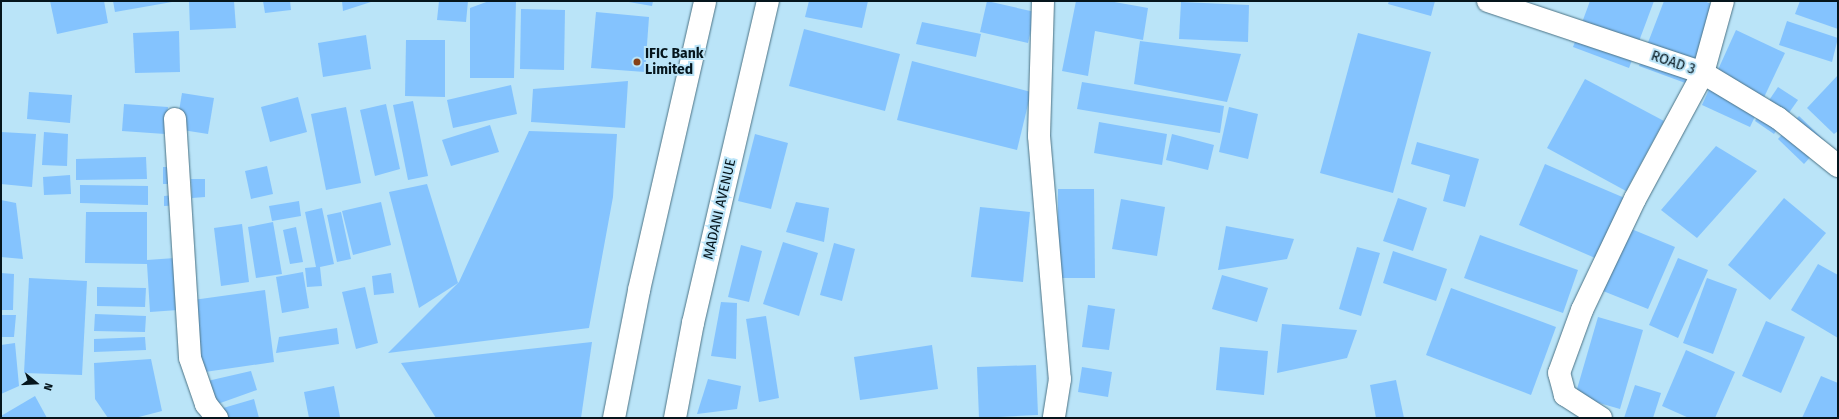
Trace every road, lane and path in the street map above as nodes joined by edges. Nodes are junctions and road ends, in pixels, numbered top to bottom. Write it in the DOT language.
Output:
graph roads {
  1 [pos="705,1"];
  2 [pos="768,1"];
  3 [pos="1042,1"];
  4 [pos="1488,1"];
  5 [pos="1723,1"];
  6 [pos="1703,74"];
  7 [pos="175,119"];
  8 [pos="1838,166"];
  9 [pos="217,418"];
  10 [pos="614,418"];
  11 [pos="675,418"];
  12 [pos="1054,418"];
  13 [pos="1601,418"];
  1 -- 10 [label="street"];
  2 -- 11 [label="street, MADANI AVENUE"];
  3 -- 12 [label="street"];
  4 -- 6 [label="street, ROAD 3"];
  5 -- 6 [label="street"];
  6 -- 8 [label="street, ROAD 3"];
  6 -- 13 [label="street"];
  7 -- 9 [label="street"];
}
